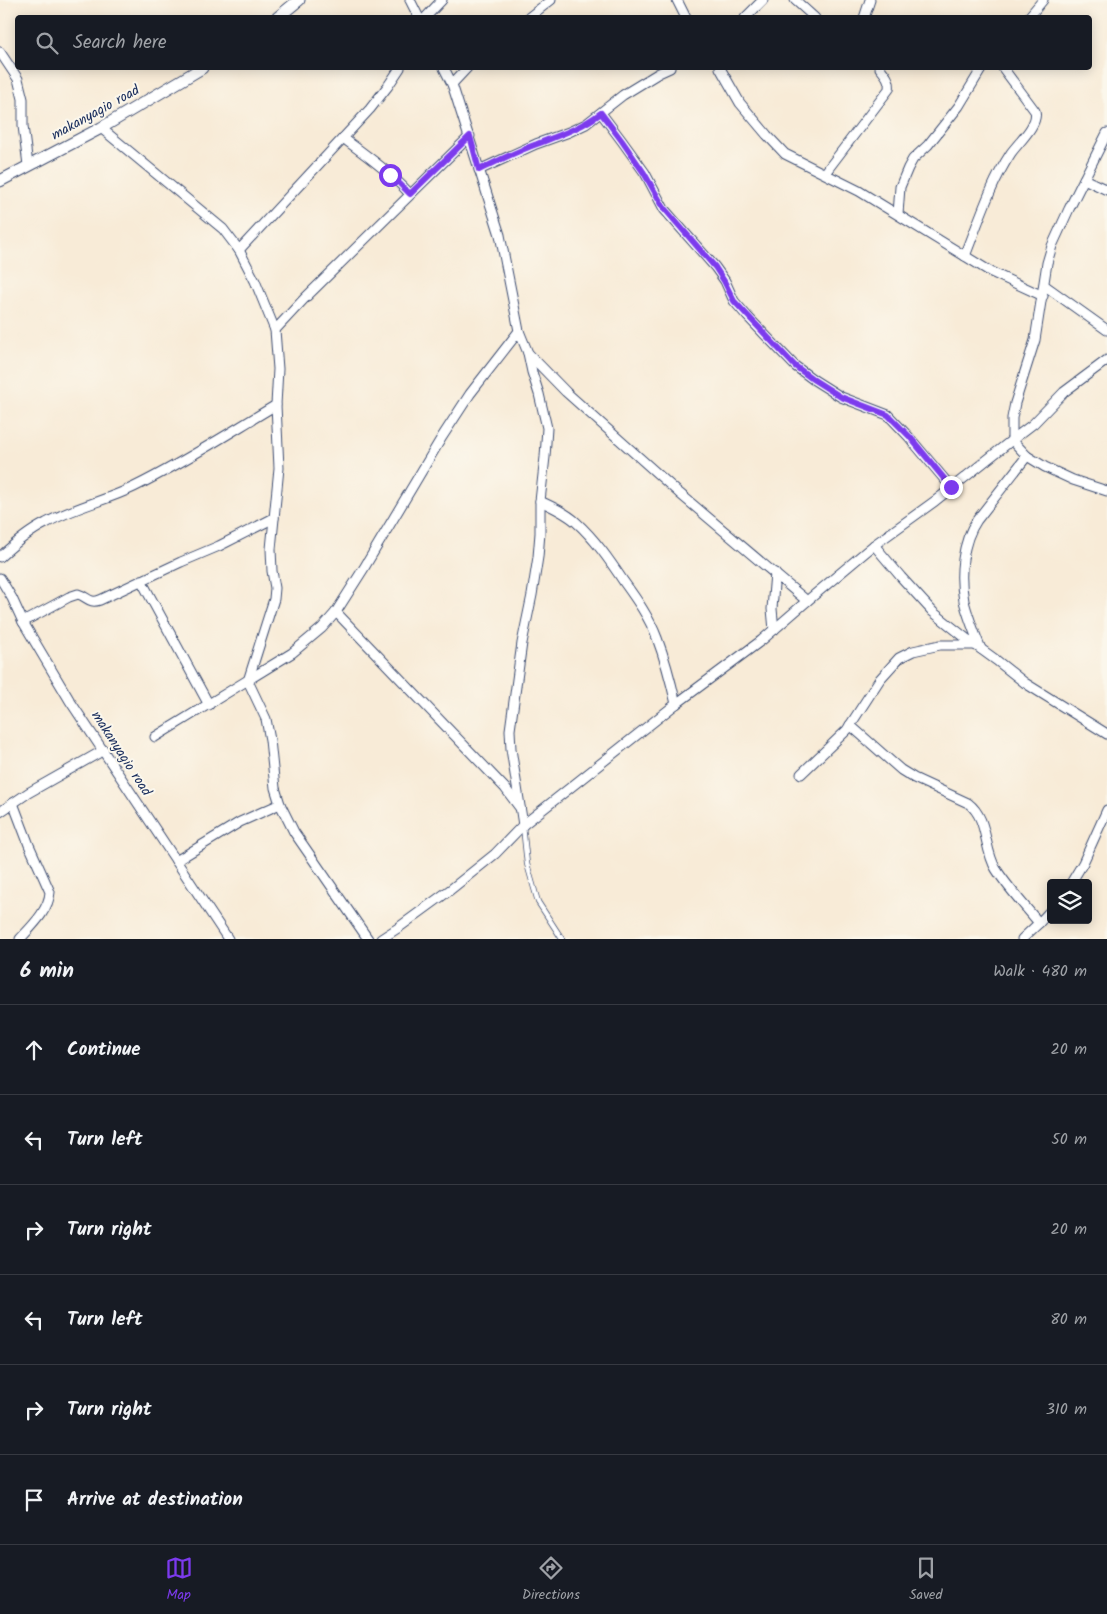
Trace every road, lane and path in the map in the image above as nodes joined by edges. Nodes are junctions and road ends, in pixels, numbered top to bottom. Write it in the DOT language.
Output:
graph roads {
  1 [pos="299,0"];
  2 [pos="410,0"];
  3 [pos="442,0"];
  4 [pos="551,0"];
  5 [pos="677,0"];
  6 [pos="764,0"];
  7 [pos="795,0"];
  8 [pos="870,0"];
  9 [pos="1043,0"];
  10 [pos="281,15"];
  11 [pos="418,15"];
  12 [pos="428,15"];
  13 [pos="532,15"];
  14 [pos="684,15"];
  15 [pos="748,15"];
  16 [pos="812,15"];
  17 [pos="865,15"];
  18 [pos="1030,15"];
  19 [pos="0,52"];
  20 [pos="199,70"];
  21 [pos="399,70"];
  22 [pos="445,70"];
  23 [pos="465,70"];
  24 [pos="666,70"];
  25 [pos="721,70"];
  26 [pos="881,70"];
  27 [pos="981,70"];
  28 [pos="1004,70"];
  29 [pos="452,84"];
  30 [pos="601,113"];
  31 [pos="101,128"];
  32 [pos="1107,133"];
  33 [pos="470,136"];
  34 [pos="343,138"];
  35 [pos="28,166"];
  36 [pos="479,170"];
  37 [pos="824,173"];
  38 [pos="1084,179"];
  39 [pos="0,180"];
  40 [pos="1107,190"];
  41 [pos="410,194"];
  42 [pos="898,214"];
  43 [pos="239,250"];
  44 [pos="965,256"];
  45 [pos="1044,285"];
  46 [pos="1043,296"];
  47 [pos="275,330"];
  48 [pos="1107,330"];
  49 [pos="519,331"];
  50 [pos="528,353"];
  51 [pos="1107,360"];
  52 [pos="276,405"];
  53 [pos="1012,440"];
  54 [pos="1027,456"];
  55 [pos="951,487"];
  56 [pos="1107,491"];
  57 [pos="540,502"];
  58 [pos="274,518"];
  59 [pos="874,545"];
  60 [pos="0,557"];
  61 [pos="775,573"];
  62 [pos="0,578"];
  63 [pos="141,580"];
  64 [pos="807,600"];
  65 [pos="336,612"];
  66 [pos="23,622"];
  67 [pos="774,630"];
  68 [pos="978,647"];
  69 [pos="248,681"];
  70 [pos="208,704"];
  71 [pos="676,704"];
  72 [pos="850,725"];
  73 [pos="1107,734"];
  74 [pos="155,737"];
  75 [pos="104,750"];
  76 [pos="801,774"];
  77 [pos="13,803"];
  78 [pos="280,804"];
  79 [pos="522,810"];
  80 [pos="1107,810"];
  81 [pos="0,812"];
  82 [pos="523,825"];
  83 [pos="176,861"];
  84 [pos="1073,879"];
  85 [pos="1047,915"];
  86 [pos="1039,924"];
  87 [pos="20,939"];
  88 [pos="228,939"];
  89 [pos="368,939"];
  90 [pos="381,939"];
  91 [pos="562,939"];
  92 [pos="1022,939"];
  1 -- 10 [label="street"];
  2 -- 11 [label="street"];
  3 -- 12 [label="street"];
  4 -- 13 [label="street"];
  5 -- 14 [label="street"];
  6 -- 15 [label="street"];
  7 -- 16 [label="street"];
  8 -- 17 [label="street"];
  9 -- 18 [label="street"];
  19 -- 35 [label="street"];
  20 -- 31 [label="street, makanyagio road"];
  21 -- 34 [label="street"];
  22 -- 29 [label="street"];
  23 -- 29 [label="street"];
  24 -- 30 [label="street"];
  25 -- 37 [label="street"];
  26 -- 37 [label="street"];
  27 -- 42 [label="street"];
  28 -- 44 [label="street"];
  29 -- 33 [label="street"];
  30 -- 36 [label="street"];
  30 -- 55 [label="street"];
  31 -- 35 [label="street, makanyagio road"];
  31 -- 43 [label="street"];
  32 -- 38 [label="street"];
  33 -- 36 [label="street"];
  33 -- 41 [label="street"];
  34 -- 41 [label="street"];
  34 -- 43 [label="street"];
  35 -- 39 [label="street, makanyagio road"];
  36 -- 49 [label="street"];
  37 -- 42 [label="street"];
  38 -- 40 [label="street"];
  38 -- 45 [label="street"];
  41 -- 47 [label="street"];
  42 -- 44 [label="street"];
  43 -- 47 [label="street"];
  44 -- 46 [label="street"];
  45 -- 46 [label="street"];
  45 -- 48 [label="street"];
  46 -- 53 [label="street"];
  47 -- 52 [label="street"];
  49 -- 50 [label="street"];
  49 -- 65 [label="street"];
  50 -- 57 [label="street"];
  50 -- 61 [label="street"];
  51 -- 53 [label="street"];
  52 -- 58 [label="street"];
  52 -- 60 [label="street"];
  53 -- 54 [label="street"];
  53 -- 55 [label="street"];
  54 -- 56 [label="street"];
  54 -- 68 [label="street"];
  55 -- 59 [label="street"];
  57 -- 71 [label="street"];
  57 -- 79 [label="street"];
  58 -- 63 [label="street"];
  58 -- 69 [label="street"];
  59 -- 64 [label="street"];
  59 -- 68 [label="street"];
  61 -- 64 [label="street"];
  61 -- 67 [label="street"];
  62 -- 66 [label="street, makanyagio road"];
  63 -- 66 [label="street"];
  63 -- 70 [label="street"];
  64 -- 67 [label="street"];
  65 -- 69 [label="street"];
  65 -- 79 [label="street"];
  66 -- 75 [label="street, makanyagio road"];
  67 -- 71 [label="street"];
  68 -- 72 [label="street"];
  68 -- 73 [label="street"];
  69 -- 70 [label="street"];
  69 -- 78 [label="street"];
  70 -- 74 [label="street"];
  71 -- 82 [label="street"];
  72 -- 76 [label="street"];
  72 -- 86 [label="street"];
  75 -- 77 [label="street"];
  75 -- 83 [label="street, makanyagio road"];
  77 -- 81 [label="street"];
  77 -- 87 [label="street"];
  78 -- 83 [label="street"];
  78 -- 89 [label="street"];
  79 -- 82 [label="street"];
  80 -- 84 [label="street"];
  82 -- 90 [label="street"];
  82 -- 91 [label="lane"];
  83 -- 88 [label="street, makanyagio road"];
  85 -- 86 [label="street"];
  86 -- 92 [label="street"];
}
